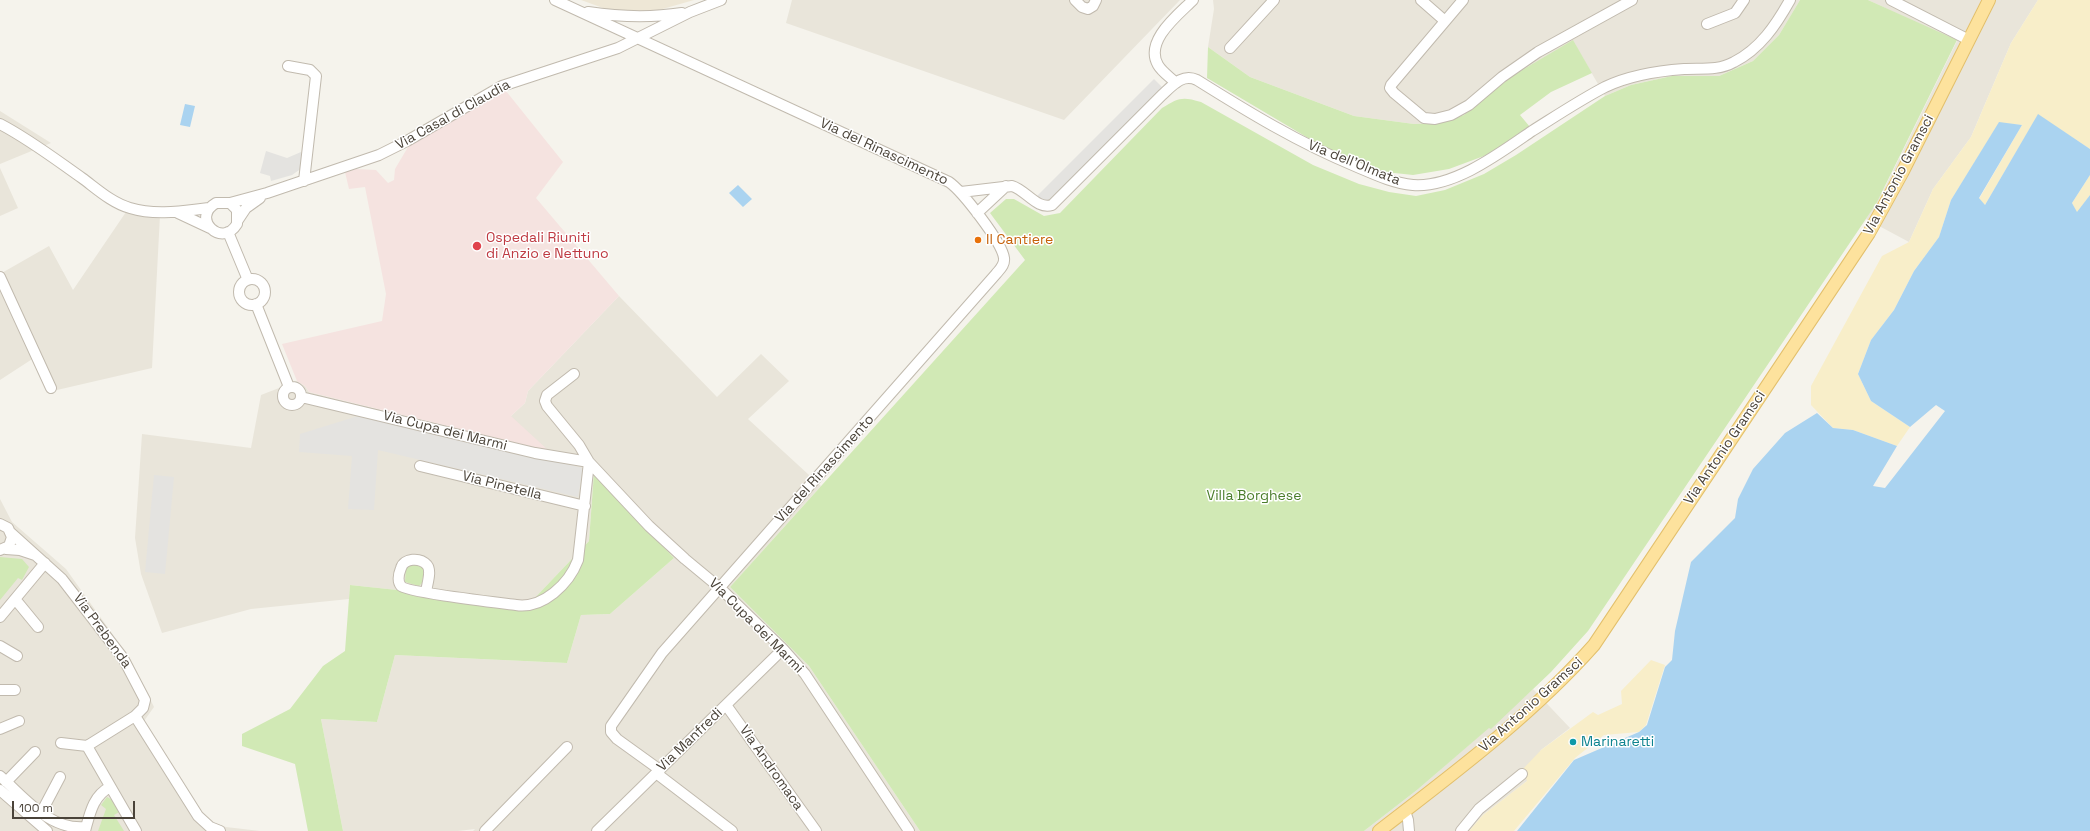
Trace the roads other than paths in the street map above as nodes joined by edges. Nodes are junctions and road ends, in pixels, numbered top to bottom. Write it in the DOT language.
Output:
graph roads {
  1 [pos="554,0"];
  2 [pos="721,0"];
  3 [pos="1075,0"];
  4 [pos="1096,0"];
  5 [pos="1193,0"];
  6 [pos="1274,0"];
  7 [pos="1421,0"];
  8 [pos="1463,0"];
  9 [pos="1632,0"];
  10 [pos="1744,0"];
  11 [pos="1790,0"];
  12 [pos="1891,0"];
  13 [pos="1989,0"];
  14 [pos="575,10"];
  15 [pos="690,12"];
  16 [pos="1445,21"];
  17 [pos="1707,24"];
  18 [pos="640,38"];
  19 [pos="1969,40"];
  20 [pos="1230,48"];
  21 [pos="288,66"];
  22 [pos="1176,83"];
  23 [pos="0,124"];
  24 [pos="304,181"];
  25 [pos="1006,186"];
  26 [pos="961,192"];
  27 [pos="267,193"];
  28 [pos="230,203"];
  29 [pos="209,208"];
  30 [pos="176,212"];
  31 [pos="977,213"];
  32 [pos="238,220"];
  33 [pos="210,228"];
  34 [pos="228,232"];
  35 [pos="0,277"];
  36 [pos="248,280"];
  37 [pos="256,304"];
  38 [pos="574,374"];
  39 [pos="51,388"];
  40 [pos="289,388"];
  41 [pos="301,397"];
  42 [pos="589,462"];
  43 [pos="420,466"];
  44 [pos="585,506"];
  45 [pos="0,515"];
  46 [pos="6,528"];
  47 [pos="3,549"];
  48 [pos="35,555"];
  49 [pos="45,563"];
  50 [pos="720,588"];
  51 [pos="426,592"];
  52 [pos="15,599"];
  53 [pos="0,617"];
  54 [pos="38,627"];
  55 [pos="0,646"];
  56 [pos="783,649"];
  57 [pos="17,656"];
  58 [pos="0,690"];
  59 [pos="15,690"];
  60 [pos="726,705"];
  61 [pos="135,716"];
  62 [pos="19,721"];
  63 [pos="0,730"];
  64 [pos="61,743"];
  65 [pos="87,746"];
  66 [pos="567,747"];
  67 [pos="35,752"];
  68 [pos="658,772"];
  69 [pos="1522,774"];
  70 [pos="60,777"];
  71 [pos="3,779"];
  72 [pos="110,787"];
  73 [pos="0,790"];
  74 [pos="1405,811"];
  75 [pos="41,813"];
  76 [pos="85,829"];
  77 [pos="47,831"];
  78 [pos="136,831"];
  79 [pos="220,831"];
  80 [pos="485,831"];
  81 [pos="597,831"];
  82 [pos="732,831"];
  83 [pos="816,831"];
  84 [pos="909,831"];
  85 [pos="1379,831"];
  86 [pos="1409,831"];
  87 [pos="1461,831"];
  1 -- 14 [label="street, Via del Rinascimento"];
  2 -- 15 [label="street"];
  3 -- 4 [label="street"];
  5 -- 22 [label="street"];
  6 -- 20 [label="street"];
  7 -- 16 [label="street"];
  8 -- 16 [label="street"];
  9 -- 16 [label="street"];
  10 -- 17 [label="street"];
  11 -- 22 [label="street, Via dell'Olmata"];
  12 -- 19 [label="street"];
  13 -- 19 [label="main road, Via Antonio Gramsci"];
  14 -- 15 [label="street"];
  14 -- 18 [label="street, Via del Rinascimento"];
  15 -- 18 [label="street, Via Casal di Claudia"];
  18 -- 24 [label="street, Via Casal di Claudia"];
  18 -- 26 [label="street, Via del Rinascimento"];
  19 -- 74 [label="main road, Via Antonio Gramsci"];
  21 -- 24 [label="street"];
  22 -- 25 [label="street"];
  23 -- 30 [label="street, Via Casal di Claudia"];
  24 -- 27 [label="street, Via Casal di Claudia"];
  25 -- 26 [label="street"];
  25 -- 31 [label="street"];
  26 -- 31 [label="street, Via del Rinascimento"];
  27 -- 28 [label="street, Via Casal di Claudia"];
  27 -- 32 [label="street, Via Casal di Claudia"];
  28 -- 29 [label="street, Via Casal di Claudia"];
  28 -- 32 [label="street"];
  29 -- 30 [label="street, Via Casal di Claudia"];
  29 -- 33 [label="street"];
  30 -- 33 [label="street, Via Casal di Claudia"];
  31 -- 50 [label="street, Via del Rinascimento"];
  32 -- 34 [label="street, Via Casal di Claudia"];
  33 -- 34 [label="street, Via Casal di Claudia"];
  34 -- 36 [label="street"];
  35 -- 39 [label="street"];
  36 -- 37 [label="street"];
  36 -- 37 [label="street"];
  37 -- 40 [label="street"];
  38 -- 42 [label="street, Via Cupa dei Marmi"];
  40 -- 41 [label="street"];
  40 -- 41 [label="street"];
  41 -- 42 [label="street, Via Cupa dei Marmi"];
  42 -- 44 [label="street"];
  42 -- 50 [label="street, Via Cupa dei Marmi"];
  43 -- 44 [label="street, Via Pinetella"];
  44 -- 51 [label="street"];
  45 -- 46 [label="street, Via Prebenda"];
  46 -- 47 [label="street"];
  46 -- 48 [label="street, Via Prebenda"];
  47 -- 48 [label="street, Via Prebenda"];
  48 -- 49 [label="street, Via Prebenda"];
  49 -- 52 [label="street"];
  49 -- 61 [label="street, Via Prebenda"];
  50 -- 56 [label="street, Via Cupa dei Marmi"];
  50 -- 68 [label="street, Via del Rinascimento"];
  52 -- 53 [label="street"];
  52 -- 54 [label="street"];
  55 -- 57 [label="street"];
  56 -- 60 [label="street, Via Manfredi"];
  56 -- 84 [label="street, Via Cupa dei Marmi"];
  58 -- 59 [label="street"];
  60 -- 68 [label="street, Via Manfredi"];
  60 -- 83 [label="street, Via Andromaca"];
  61 -- 65 [label="street"];
  61 -- 79 [label="street"];
  62 -- 63 [label="street"];
  64 -- 65 [label="street"];
  65 -- 72 [label="street"];
  66 -- 80 [label="street"];
  67 -- 71 [label="street"];
  68 -- 81 [label="street, Via Manfredi"];
  68 -- 82 [label="street"];
  69 -- 87 [label="street"];
  70 -- 75 [label="street"];
  71 -- 75 [label="street"];
  72 -- 76 [label="street"];
  72 -- 78 [label="street"];
  73 -- 77 [label="street"];
  74 -- 85 [label="main road, Via Antonio Gramsci"];
  74 -- 86 [label="street"];
  75 -- 76 [label="street"];
}
